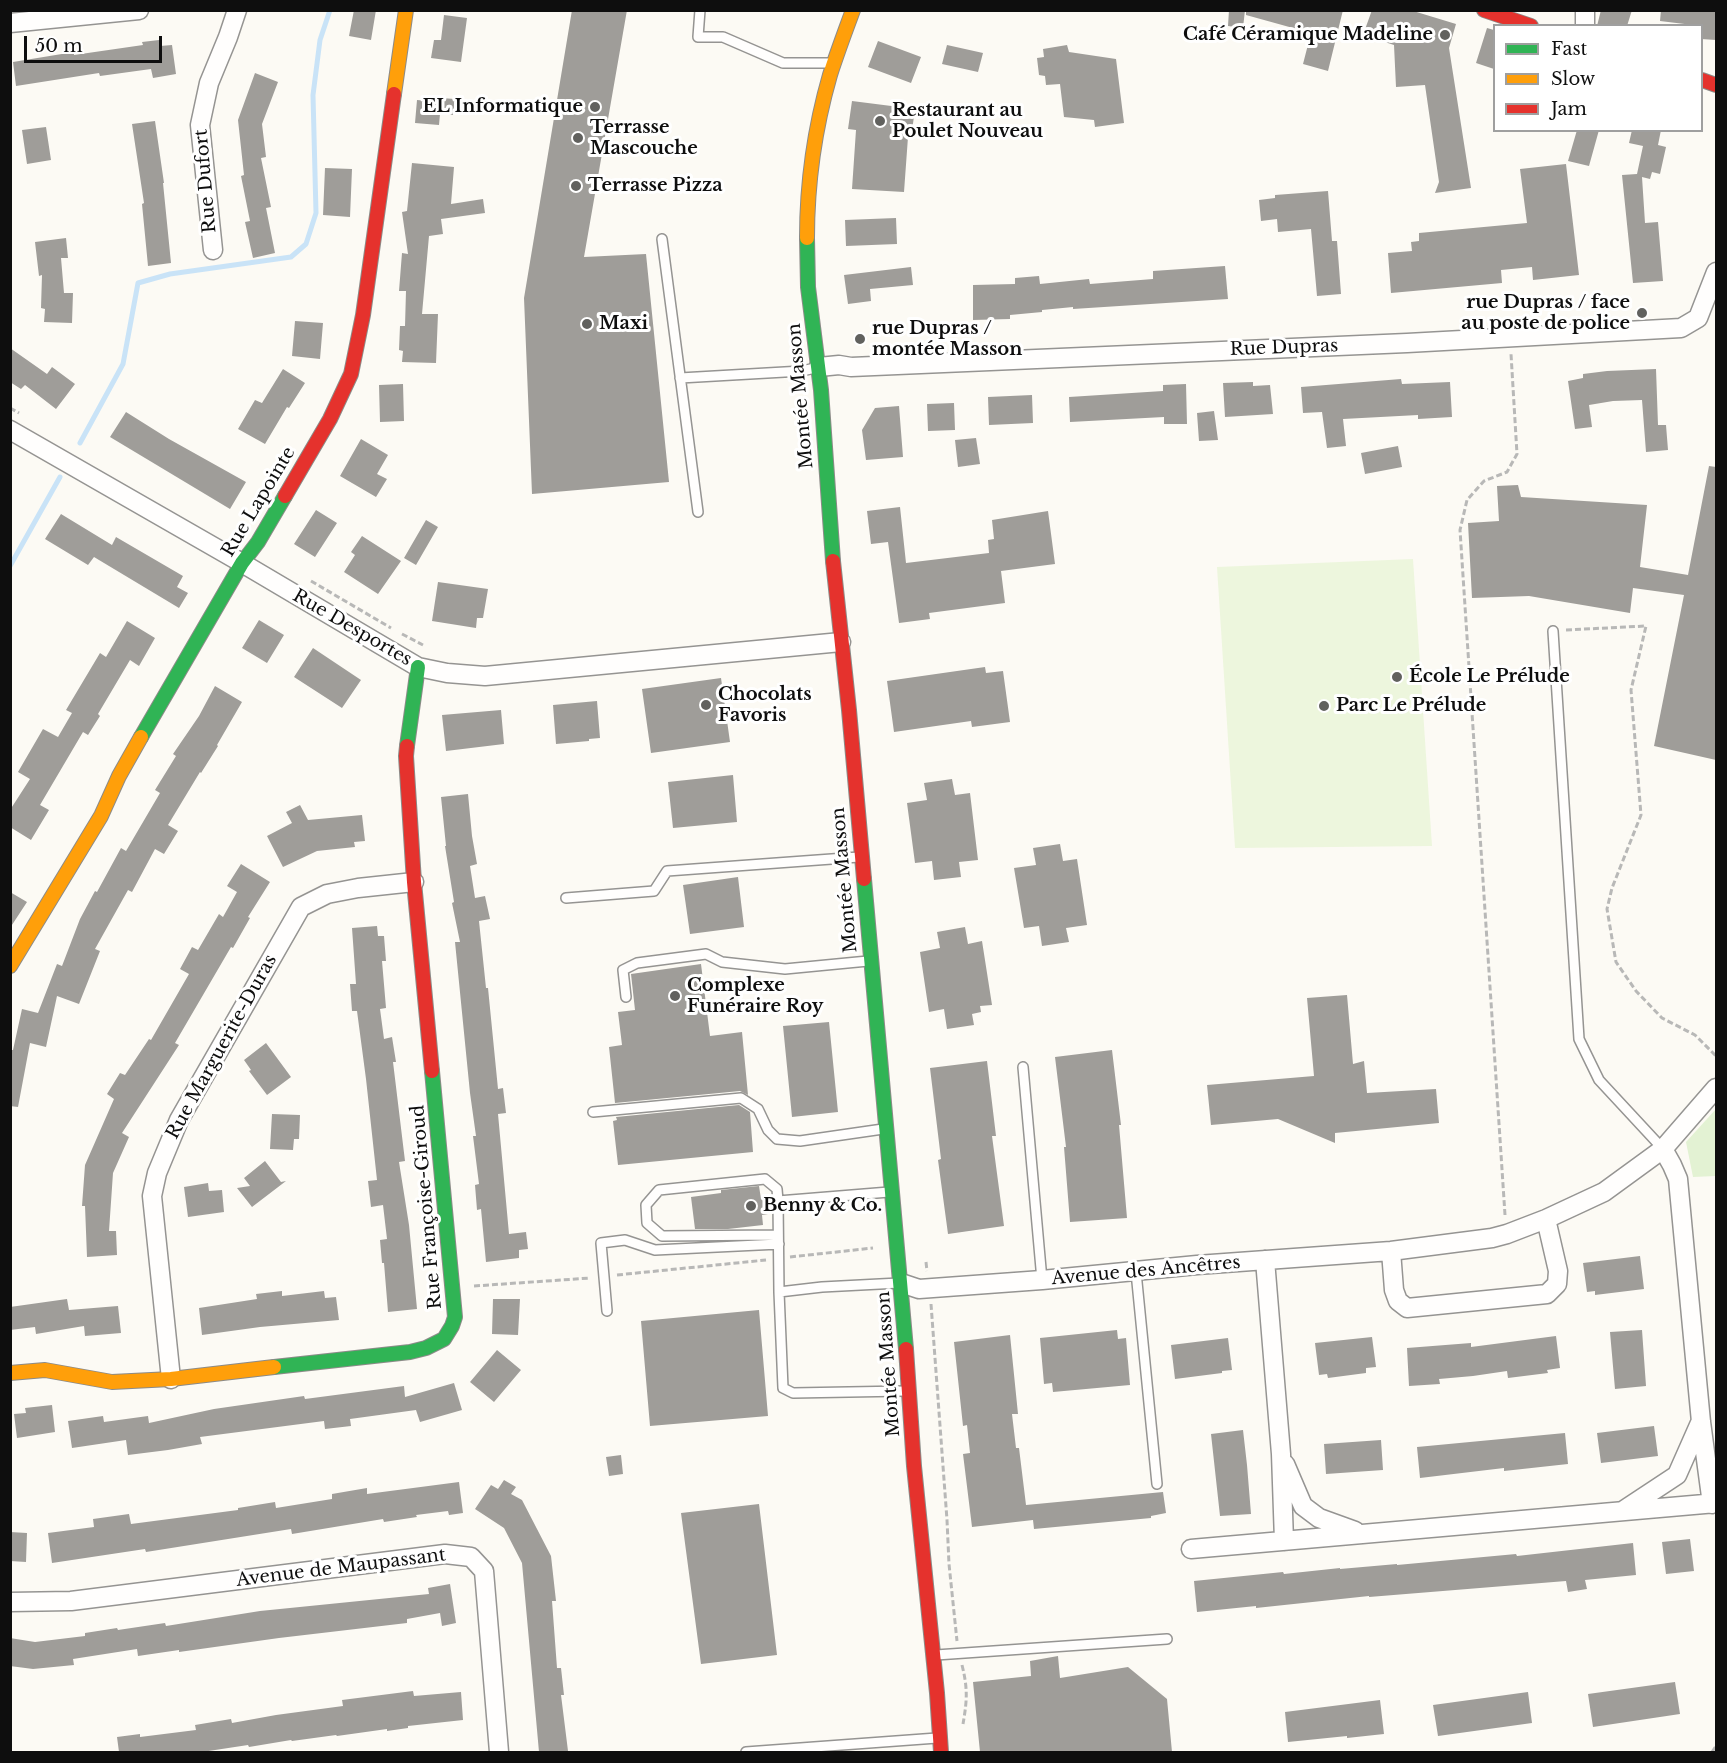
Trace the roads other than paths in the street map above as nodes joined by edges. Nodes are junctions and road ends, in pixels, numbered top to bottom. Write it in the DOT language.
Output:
graph roads {
  1 [pos="139,10"];
  2 [pos="237,10"];
  3 [pos="405,10"];
  4 [pos="700,10"];
  5 [pos="853,10"];
  6 [pos="1484,10"];
  7 [pos="10,23"];
  8 [pos="1525,24"];
  9 [pos="834,63"];
  10 [pos="662,239"];
  11 [pos="213,250"];
  12 [pos="1716,272"];
  13 [pos="819,367"];
  14 [pos="680,378"];
  15 [pos="10,430"];
  16 [pos="698,512"];
  17 [pos="242,563"];
  18 [pos="1553,631"];
  19 [pos="841,642"];
  20 [pos="418,667"];
  21 [pos="861,857"];
  22 [pos="414,882"];
  23 [pos="566,898"];
  24 [pos="870,960"];
  25 [pos="10,966"];
  26 [pos="626,997"];
  27 [pos="1023,1067"];
  28 [pos="1716,1088"];
  29 [pos="593,1112"];
  30 [pos="885,1129"];
  31 [pos="1663,1149"];
  32 [pos="891,1191"];
  33 [pos="778,1201"];
  34 [pos="1546,1220"];
  35 [pos="778,1239"];
  36 [pos="1391,1251"];
  37 [pos="1265,1260"];
  38 [pos="1136,1272"];
  39 [pos="1042,1280"];
  40 [pos="901,1282"];
  41 [pos="779,1292"];
  42 [pos="607,1311"];
  43 [pos="10,1373"];
  44 [pos="171,1379"];
  45 [pos="909,1391"];
  46 [pos="1701,1422"];
  47 [pos="1281,1454"];
  48 [pos="1157,1484"];
  49 [pos="1714,1504"];
  50 [pos="1622,1511"];
  51 [pos="1361,1534"];
  52 [pos="1284,1541"];
  53 [pos="1191,1549"];
  54 [pos="10,1602"];
  55 [pos="1167,1639"];
  56 [pos="933,1655"];
  57 [pos="939,1737"];
  58 [pos="499,1752"];
  59 [pos="746,1752"];
  60 [pos="940,1752"];
  1 -- 7 [label="street"];
  2 -- 11 [label="street, Rue Dufort"];
  3 -- 17 [label="street, Rue Lapointe"];
  4 -- 9 [label="lane"];
  5 -- 9 [label="street, Montée Masson"];
  6 -- 8 [label="street"];
  9 -- 13 [label="street, Montée Masson"];
  10 -- 14 [label="lane"];
  12 -- 13 [label="street, Rue Dupras"];
  13 -- 14 [label="lane"];
  13 -- 19 [label="street, Montée Masson"];
  14 -- 16 [label="lane"];
  15 -- 17 [label="street, Rue Desportes"];
  17 -- 20 [label="street, Rue Desportes"];
  17 -- 25 [label="street, Rue Lapointe"];
  18 -- 31 [label="lane"];
  19 -- 20 [label="street, Rue Desportes"];
  19 -- 21 [label="street, Montée Masson"];
  20 -- 22 [label="street, Rue Françoise-Giroud"];
  21 -- 23 [label="lane"];
  21 -- 24 [label="street, Montée Masson"];
  22 -- 44 [label="street, Rue Marguerite-Duras"];
  22 -- 44 [label="street, Rue Françoise-Giroud"];
  24 -- 26 [label="lane"];
  24 -- 30 [label="street, Montée Masson"];
  27 -- 39 [label="lane"];
  28 -- 31 [label="street, Avenue des Ancêtres"];
  29 -- 30 [label="lane"];
  30 -- 32 [label="street, Montée Masson"];
  31 -- 34 [label="street, Avenue des Ancêtres"];
  31 -- 46 [label="street"];
  32 -- 33 [label="lane"];
  32 -- 40 [label="street, Montée Masson"];
  33 -- 35 [label="lane"];
  33 -- 35 [label="lane"];
  34 -- 36 [label="street, Avenue des Ancêtres"];
  34 -- 36 [label="street"];
  35 -- 41 [label="lane"];
  35 -- 42 [label="lane"];
  36 -- 37 [label="street, Avenue des Ancêtres"];
  37 -- 38 [label="street, Avenue des Ancêtres"];
  37 -- 47 [label="street"];
  38 -- 39 [label="street, Avenue des Ancêtres"];
  38 -- 48 [label="lane"];
  39 -- 40 [label="street, Avenue des Ancêtres"];
  40 -- 41 [label="lane"];
  40 -- 45 [label="street, Montée Masson"];
  41 -- 45 [label="lane"];
  43 -- 44 [label="street, Rue Françoise-Giroud"];
  45 -- 56 [label="street, Montée Masson"];
  46 -- 49 [label="street"];
  46 -- 50 [label="street"];
  47 -- 51 [label="street"];
  47 -- 52 [label="street"];
  49 -- 50 [label="street"];
  50 -- 51 [label="street"];
  51 -- 52 [label="street"];
  52 -- 53 [label="street"];
  54 -- 58 [label="street, Avenue de Maupassant"];
  55 -- 56 [label="lane"];
  56 -- 57 [label="street, Montée Masson"];
  57 -- 59 [label="lane"];
  57 -- 60 [label="street, Montée Masson"];
}
